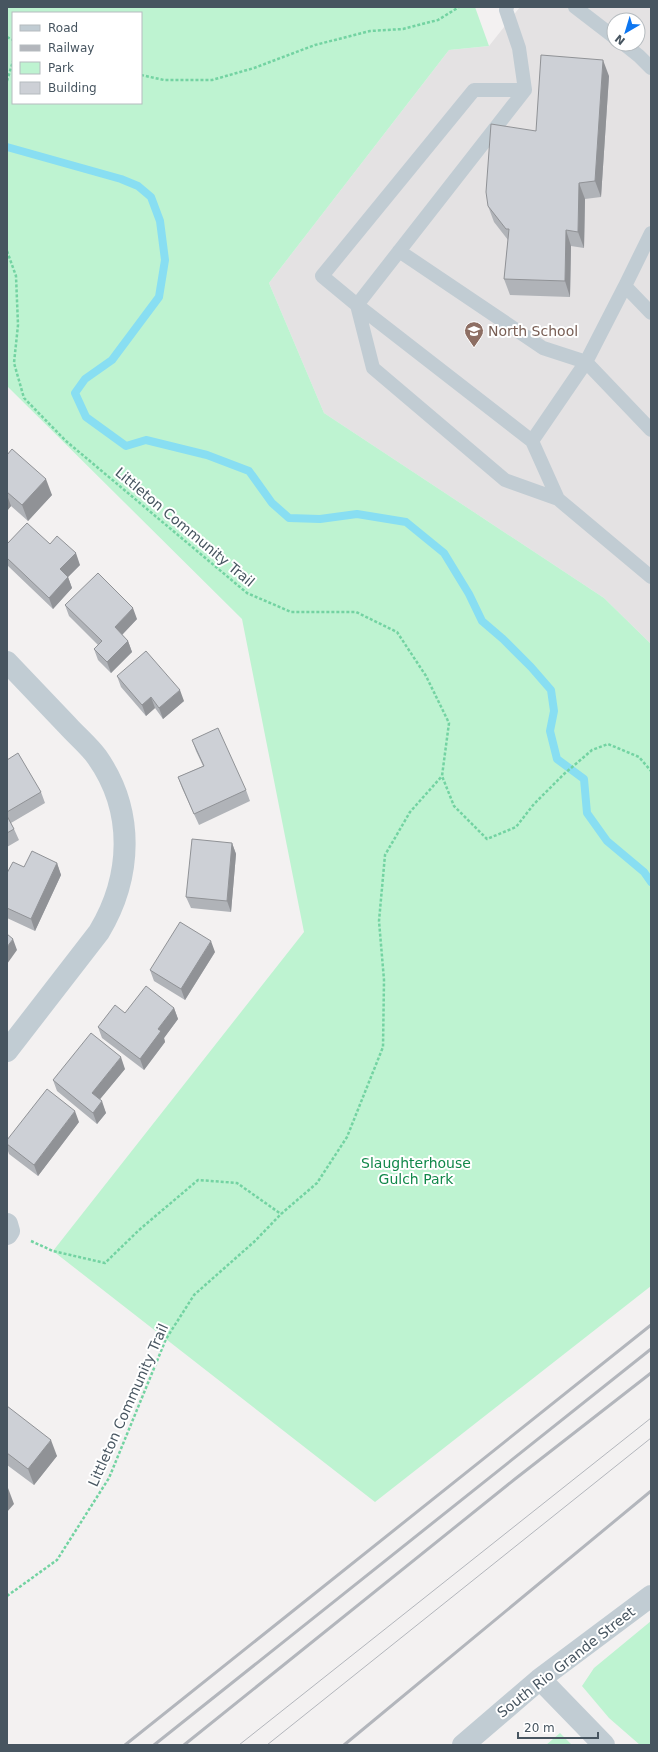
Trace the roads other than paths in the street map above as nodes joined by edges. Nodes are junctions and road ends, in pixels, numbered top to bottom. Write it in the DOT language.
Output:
graph roads {
  1 [pos="507,7"];
  2 [pos="575,7"];
  3 [pos="606,31"];
  4 [pos="634,52"];
  5 [pos="651,68"];
  6 [pos="525,90"];
  7 [pos="651,233"];
  8 [pos="399,250"];
  9 [pos="625,286"];
  10 [pos="357,305"];
  11 [pos="651,313"];
  12 [pos="586,362"];
  13 [pos="651,430"];
  14 [pos="532,441"];
  15 [pos="558,499"];
  16 [pos="651,577"];
  17 [pos="7,662"];
  18 [pos="7,1051"];
  19 [pos="651,1596"];
  20 [pos="540,1678"];
  21 [pos="463,1745"];
  22 [pos="604,1745"];
  1 -- 6 [label="lane"];
  2 -- 3 [label="lane"];
  4 -- 5 [label="lane"];
  6 -- 8 [label="lane"];
  6 -- 10 [label="lane"];
  7 -- 9 [label="lane"];
  8 -- 10 [label="lane"];
  8 -- 12 [label="lane"];
  9 -- 11 [label="lane"];
  9 -- 12 [label="lane"];
  10 -- 14 [label="lane"];
  10 -- 15 [label="lane"];
  12 -- 13 [label="lane"];
  12 -- 14 [label="lane"];
  14 -- 15 [label="lane"];
  15 -- 16 [label="lane"];
  17 -- 18 [label="street"];
  19 -- 20 [label="street, South Rio Grande Street"];
  20 -- 21 [label="street, South Rio Grande Street"];
  20 -- 22 [label="street"];
}
